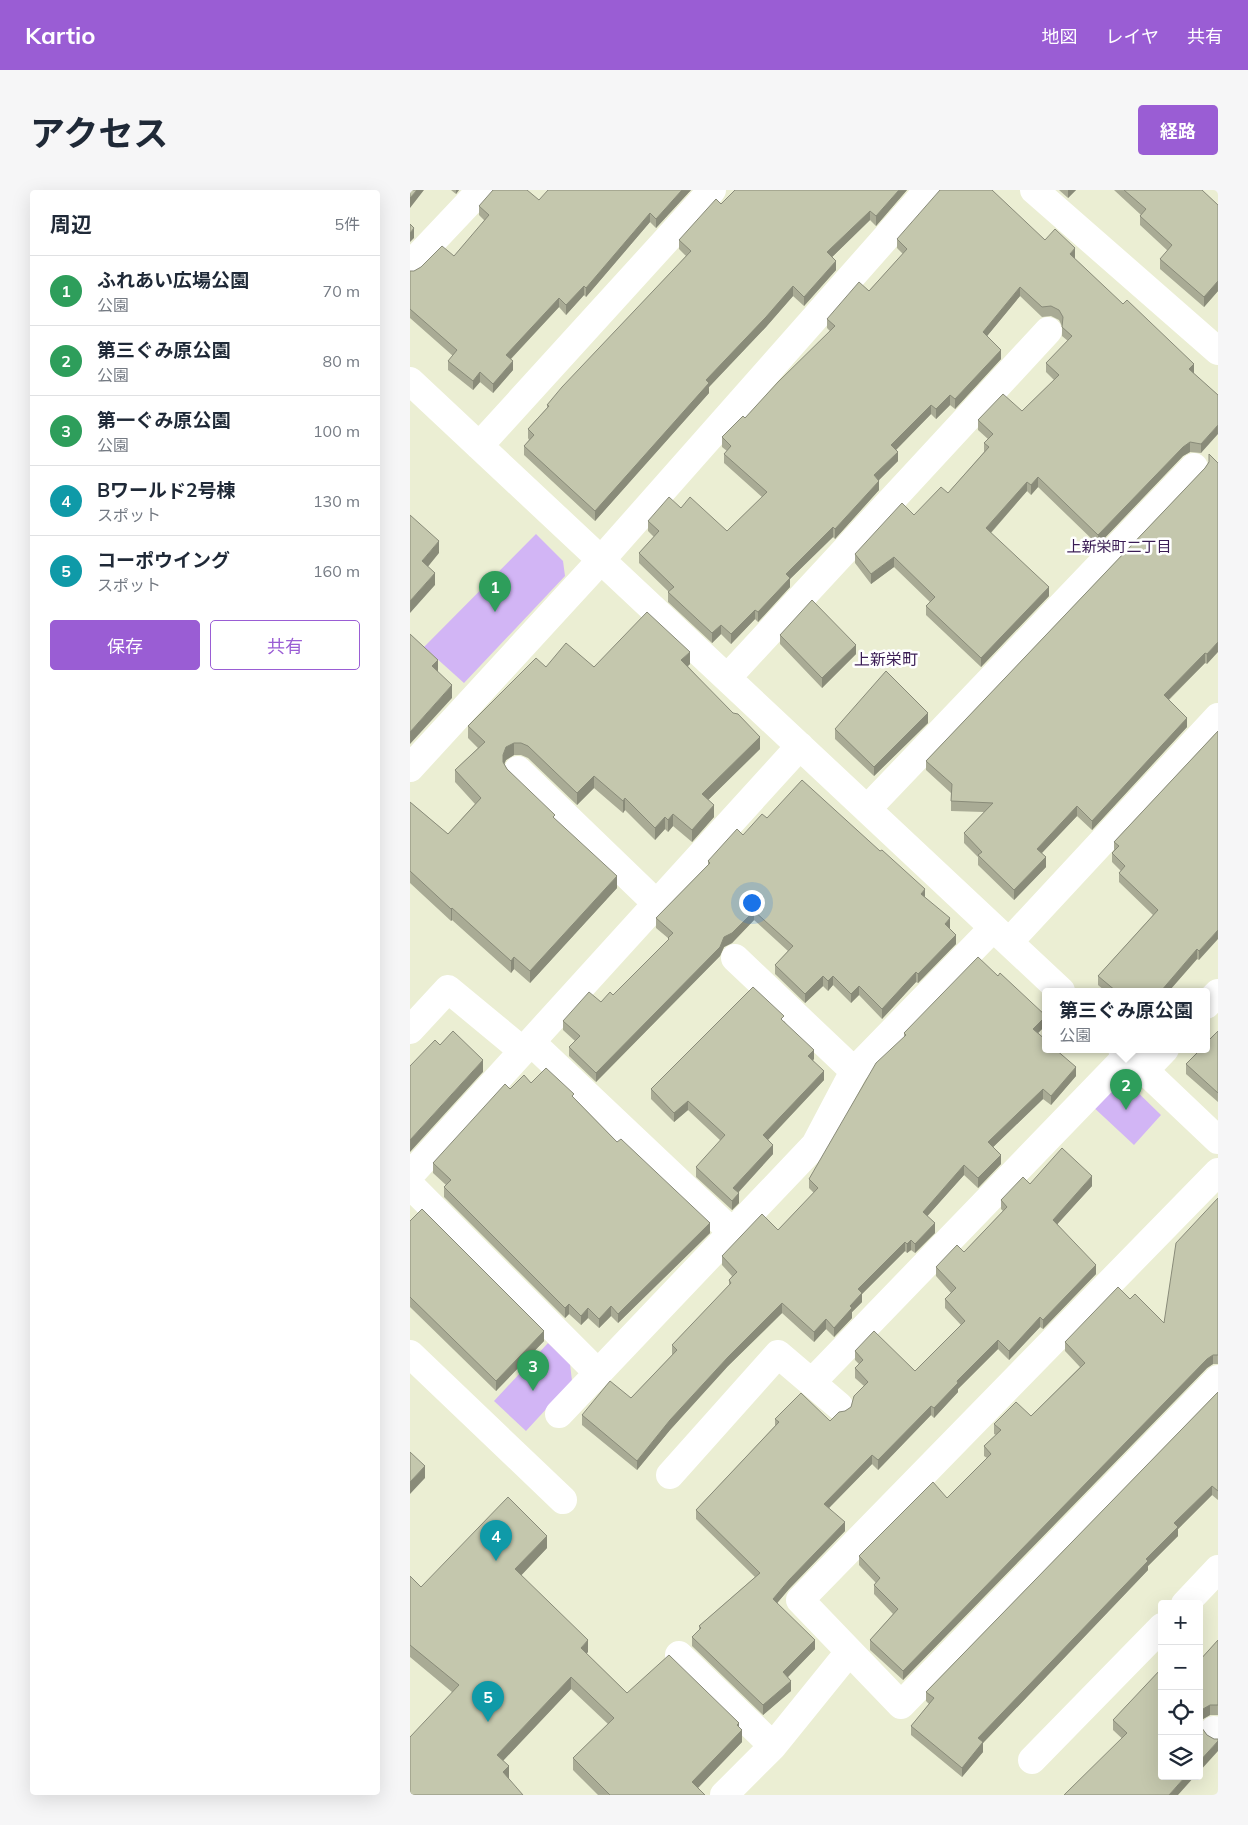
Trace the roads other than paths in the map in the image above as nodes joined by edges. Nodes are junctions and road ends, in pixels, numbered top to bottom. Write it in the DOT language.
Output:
graph roads {
  1 [pos="481,190"];
  2 [pos="712,190"];
  3 [pos="928,190"];
  4 [pos="1034,190"];
  5 [pos="410,265"];
  6 [pos="1048,331"];
  7 [pos="1216,343"];
  8 [pos="410,381"];
  9 [pos="479,446"];
  10 [pos="1194,467"];
  11 [pos="601,560"];
  12 [pos="727,678"];
  13 [pos="1218,717"];
  14 [pos="800,746"];
  15 [pos="410,768"];
  16 [pos="518,770"];
  17 [pos="867,809"];
  18 [pos="656,904"];
  19 [pos="1001,935"];
  20 [pos="735,958"];
  21 [pos="1058,988"];
  22 [pos="410,1030"];
  23 [pos="527,1047"];
  24 [pos="1150,1053"];
  25 [pos="1131,1058"];
  26 [pos="854,1071"];
  27 [pos="1218,1140"];
  28 [pos="1218,1172"];
  29 [pos="410,1175"];
  30 [pos="410,1185"];
  31 [pos="732,1232"];
  32 [pos="410,1354"];
  33 [pos="597,1372"];
  34 [pos="1218,1379"];
  35 [pos="812,1382"];
  36 [pos="839,1406"];
  37 [pos="559,1414"];
  38 [pos="670,1475"];
  39 [pos="563,1500"];
  40 [pos="1218,1569"];
  41 [pos="1188,1600"];
  42 [pos="1158,1631"];
  43 [pos="849,1652"];
  44 [pos="679,1655"];
  45 [pos="773,1746"];
  46 [pos="1032,1760"];
  47 [pos="724,1795"];
  1 -- 5 [label="street"];
  2 -- 9 [label="street"];
  3 -- 11 [label="street"];
  4 -- 7 [label="street"];
  6 -- 12 [label="street"];
  8 -- 9 [label="street"];
  9 -- 11 [label="street"];
  10 -- 17 [label="street"];
  11 -- 12 [label="street"];
  11 -- 15 [label="street"];
  12 -- 14 [label="street"];
  13 -- 19 [label="street"];
  14 -- 17 [label="street"];
  14 -- 18 [label="street"];
  16 -- 18 [label="street"];
  17 -- 19 [label="street"];
  18 -- 23 [label="street"];
  19 -- 21 [label="street"];
  19 -- 26 [label="street"];
  20 -- 26 [label="street"];
  22 -- 23 [label="street"];
  23 -- 29 [label="street"];
  23 -- 31 [label="street"];
  24 -- 25 [label="street"];
  25 -- 27 [label="street"];
  25 -- 35 [label="street"];
  26 -- 31 [label="street"];
  28 -- 43 [label="street"];
  30 -- 33 [label="street"];
  31 -- 33 [label="street"];
  32 -- 39 [label="street"];
  33 -- 37 [label="street"];
  34 -- 43 [label="street"];
  35 -- 36 [label="street"];
  35 -- 38 [label="street"];
  40 -- 41 [label="street"];
  42 -- 46 [label="street"];
  43 -- 45 [label="street"];
  44 -- 45 [label="street"];
  45 -- 47 [label="street"];
}
